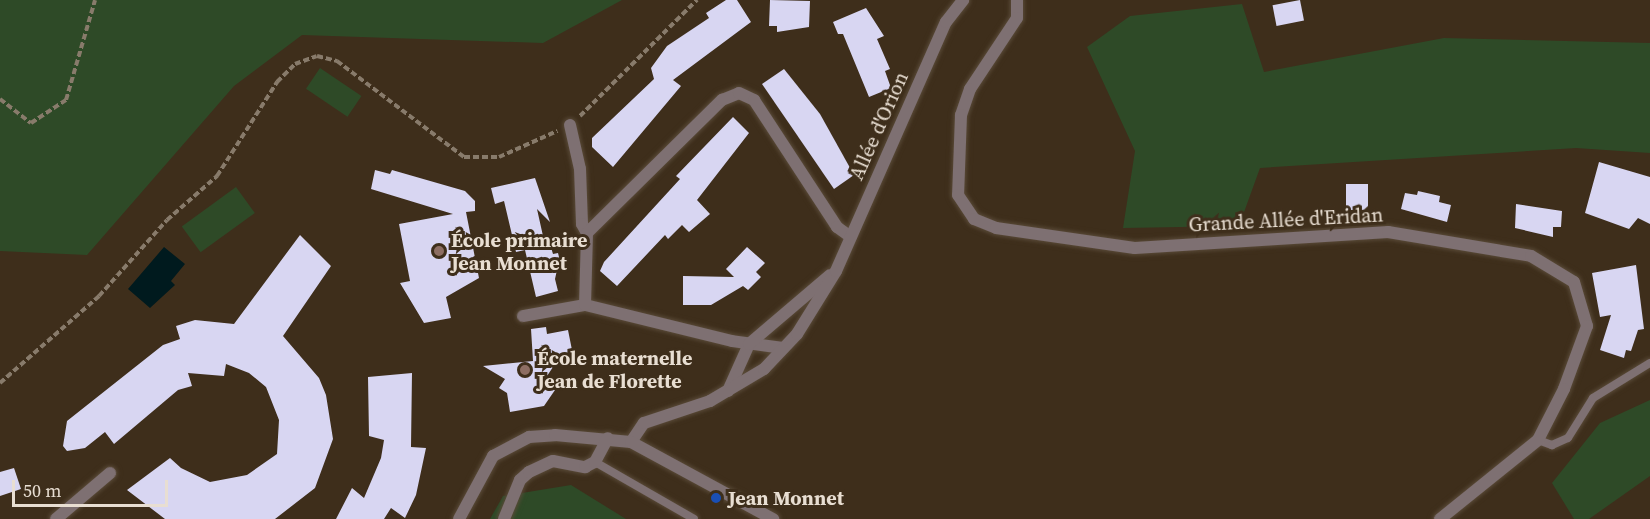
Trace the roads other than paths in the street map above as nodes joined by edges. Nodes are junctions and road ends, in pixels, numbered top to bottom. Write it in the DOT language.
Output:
graph roads {
  1 [pos="963,0"];
  2 [pos="1017,0"];
  3 [pos="570,125"];
  4 [pos="587,233"];
  5 [pos="851,237"];
  6 [pos="836,271"];
  7 [pos="585,305"];
  8 [pos="523,316"];
  9 [pos="749,344"];
  10 [pos="783,348"];
  11 [pos="1650,363"];
  12 [pos="728,391"];
  13 [pos="608,438"];
  14 [pos="1538,440"];
  15 [pos="631,442"];
  16 [pos="595,462"];
  17 [pos="110,473"];
  18 [pos="56,519"];
  19 [pos="459,519"];
  20 [pos="504,519"];
  21 [pos="694,519"];
  22 [pos="773,519"];
  23 [pos="1440,519"];
  1 -- 5 [label="street, Allée d'Orion"];
  2 -- 14 [label="street, Grande Allée d'Eridan"];
  3 -- 4 [label="street"];
  4 -- 5 [label="street"];
  4 -- 7 [label="street"];
  5 -- 6 [label="street, Allée d'Orion"];
  6 -- 9 [label="street, Allée d'Orion"];
  6 -- 10 [label="street, Allée d'Orion"];
  7 -- 8 [label="street"];
  7 -- 9 [label="street"];
  9 -- 10 [label="street"];
  9 -- 12 [label="street, Allée d'Orion"];
  10 -- 12 [label="street, Allée d'Orion"];
  11 -- 14 [label="lane"];
  12 -- 15 [label="street, Allée d'Orion"];
  13 -- 15 [label="street"];
  13 -- 16 [label="street"];
  13 -- 19 [label="street"];
  14 -- 23 [label="street, Grande Allée d'Eridan"];
  15 -- 22 [label="street"];
  16 -- 20 [label="street"];
  16 -- 21 [label="lane"];
  17 -- 18 [label="street"];
}
